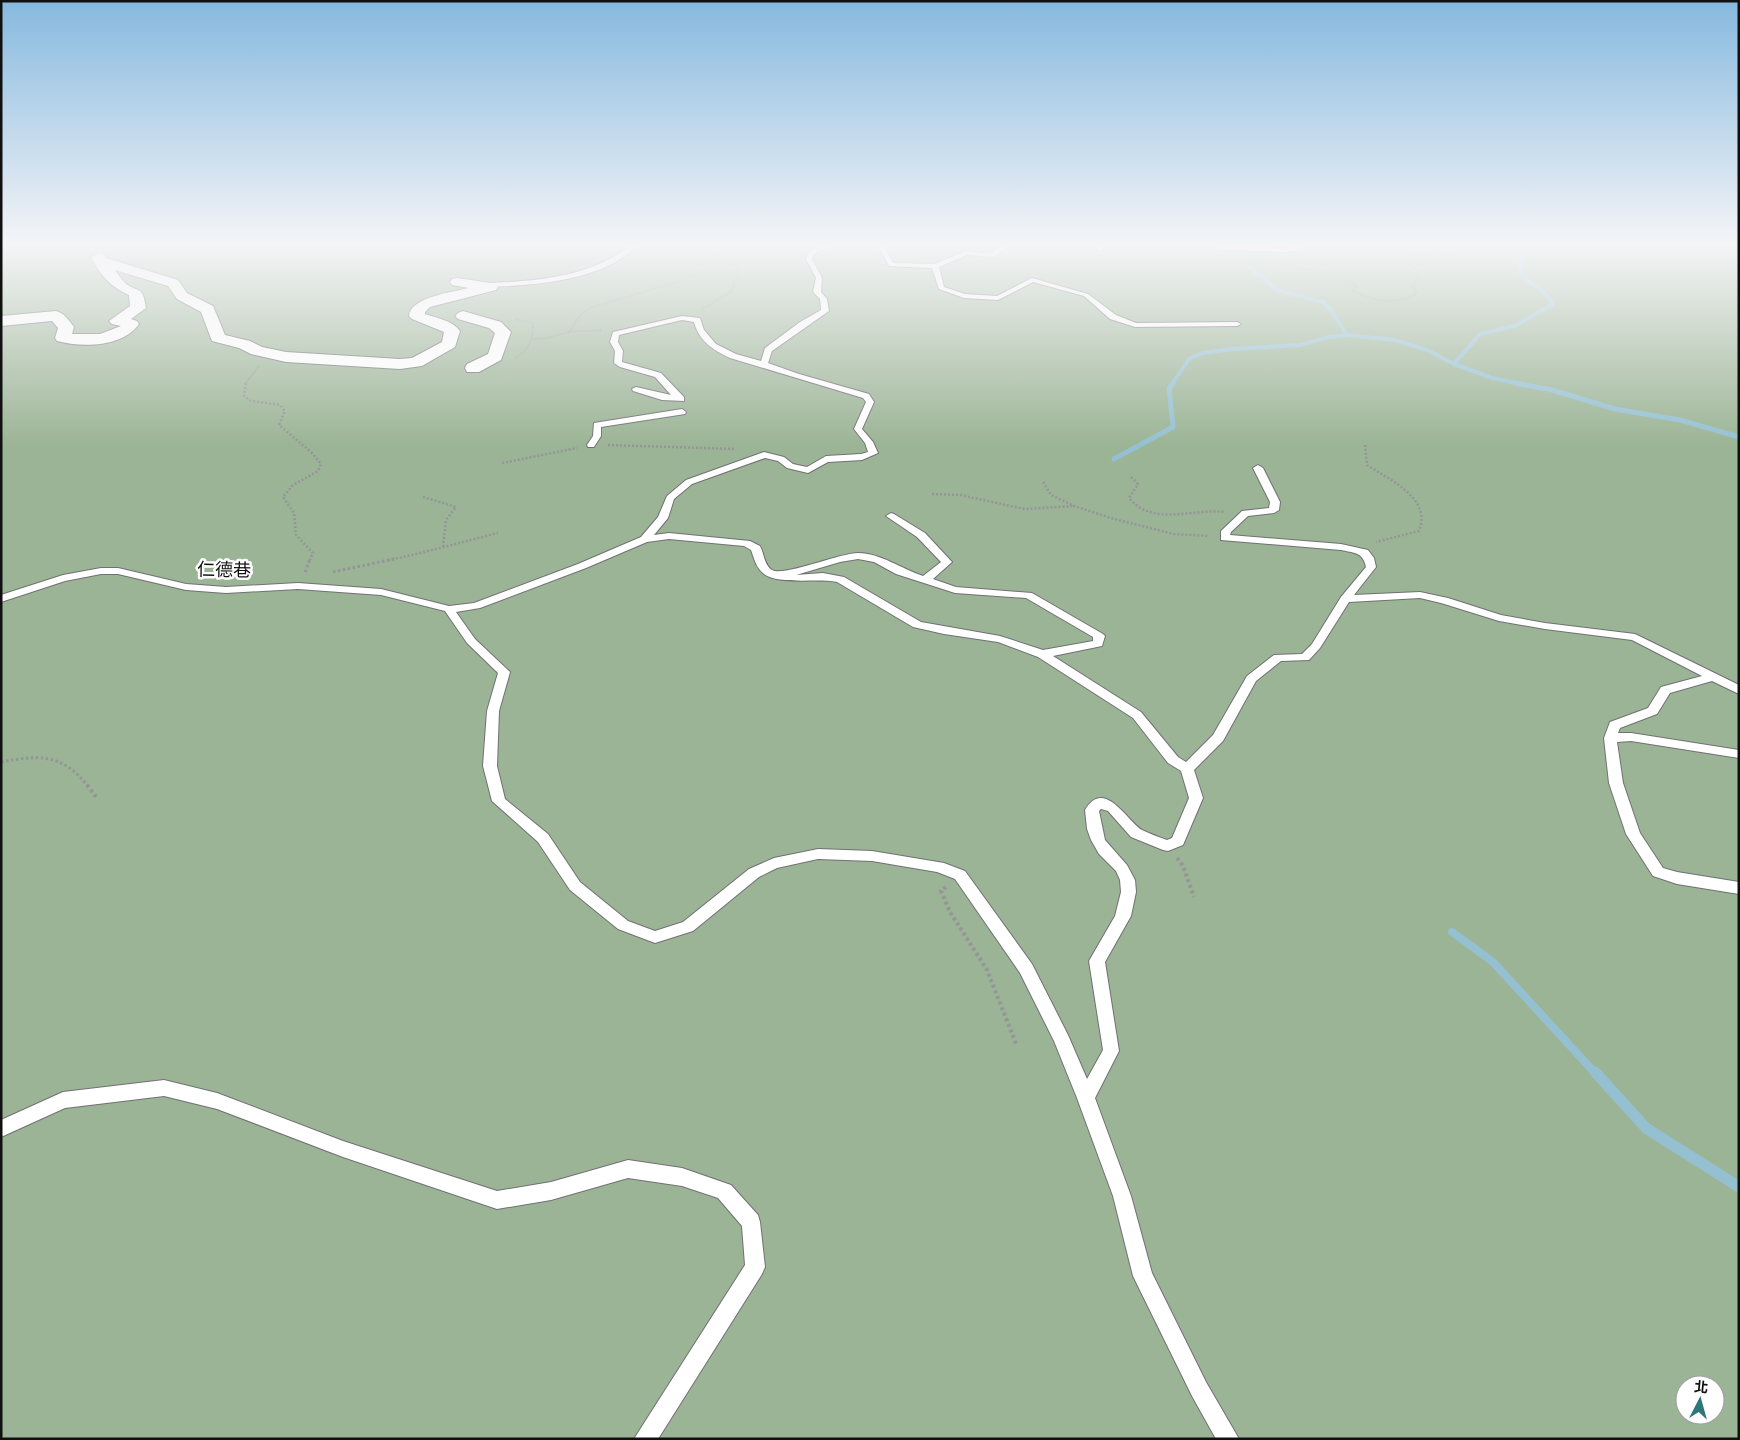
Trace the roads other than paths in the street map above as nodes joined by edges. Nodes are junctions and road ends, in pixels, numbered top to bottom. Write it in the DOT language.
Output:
graph roads {
  1 [pos="131,312"];
  2 [pos="209,312"];
  3 [pos="417,312"];
  4 [pos="823,312"];
  5 [pos="1107,312"];
  6 [pos="463,316"];
  7 [pos="1,321"];
  8 [pos="1237,324"];
  9 [pos="428,356"];
  10 [pos="764,364"];
  11 [pos="636,389"];
  12 [pos="682,412"];
  13 [pos="591,445"];
  14 [pos="1258,468"];
  15 [pos="891,516"];
  16 [pos="645,539"];
  17 [pos="782,576"];
  18 [pos="925,580"];
  19 [pos="1,599"];
  20 [pos="1345,599"];
  21 [pos="449,609"];
  22 [pos="1042,654"];
  23 [pos="1713,677"];
  24 [pos="1739,690"];
  25 [pos="1610,738"];
  26 [pos="1739,754"];
  27 [pos="1187,769"];
  28 [pos="1739,888"];
  29 [pos="1086,1098"];
  30 [pos="1,1129"];
  31 [pos="645,1439"];
  32 [pos="1228,1439"];
  1 -- 7 [label="street"];
  2 -- 9 [label="street"];
  3 -- 9 [label="street"];
  4 -- 10 [label="lane"];
  5 -- 8 [label="lane"];
  6 -- 9 [label="street"];
  10 -- 11 [label="lane"];
  10 -- 16 [label="lane"];
  12 -- 13 [label="lane"];
  14 -- 20 [label="lane"];
  15 -- 18 [label="lane"];
  16 -- 17 [label="lane"];
  16 -- 21 [label="lane"];
  17 -- 18 [label="lane"];
  17 -- 22 [label="lane"];
  18 -- 22 [label="lane"];
  19 -- 21 [label="lane, 仁德巷"];
  20 -- 23 [label="lane"];
  20 -- 27 [label="lane"];
  21 -- 29 [label="lane"];
  22 -- 27 [label="lane"];
  23 -- 24 [label="lane"];
  23 -- 25 [label="lane"];
  25 -- 26 [label="lane"];
  25 -- 28 [label="lane"];
  27 -- 29 [label="lane"];
  29 -- 32 [label="lane"];
  30 -- 31 [label="lane"];
}
